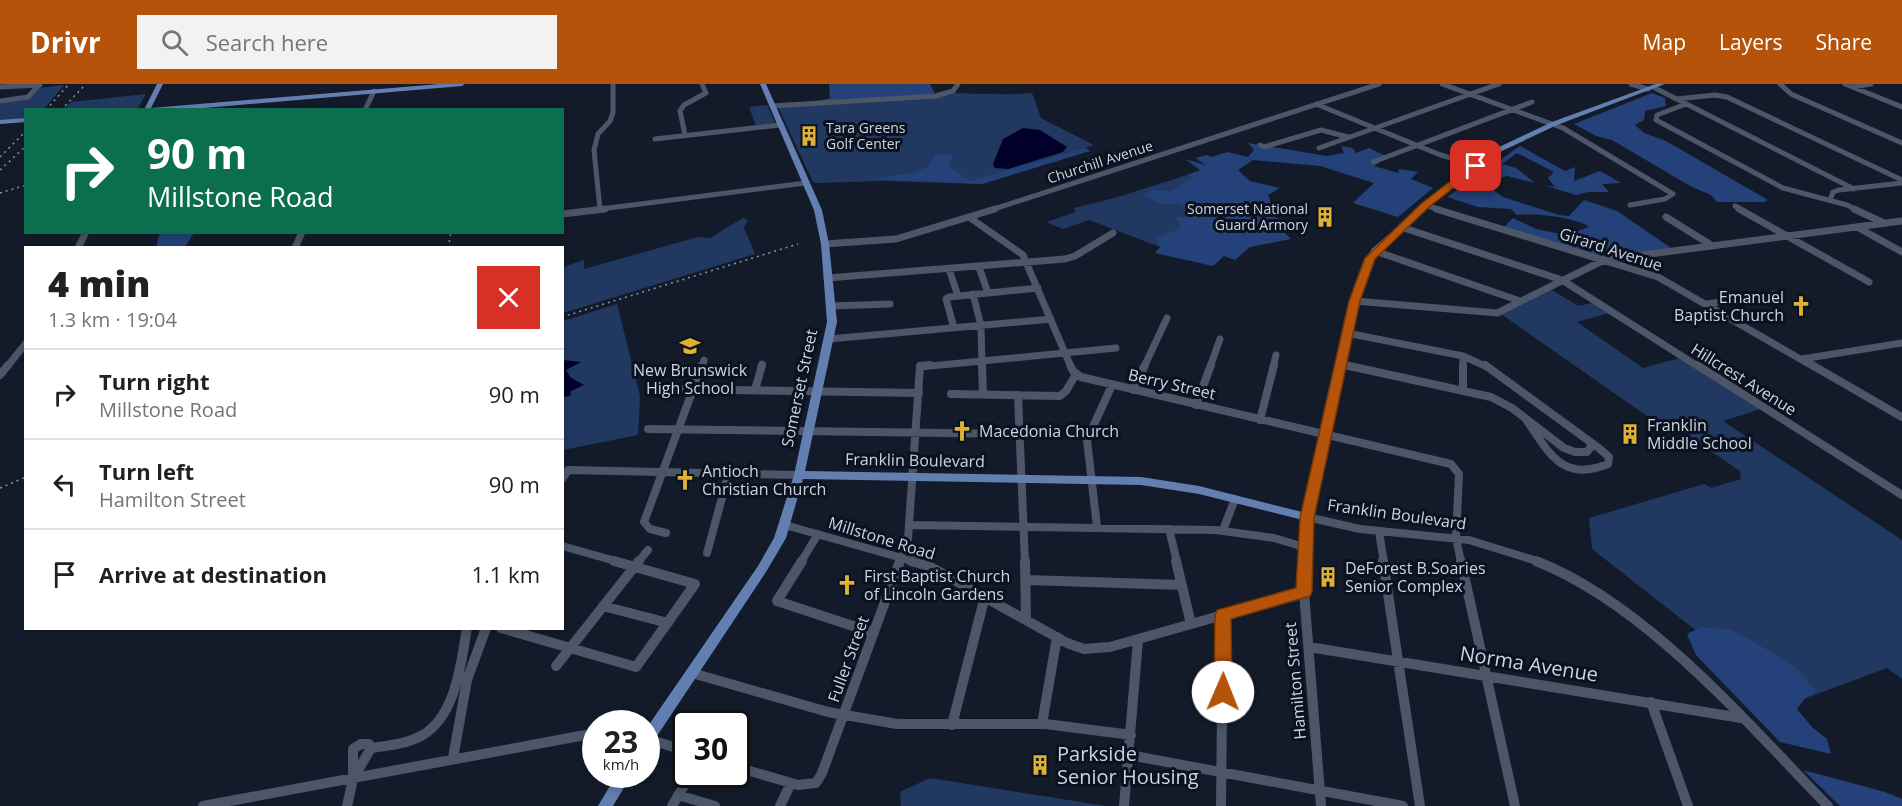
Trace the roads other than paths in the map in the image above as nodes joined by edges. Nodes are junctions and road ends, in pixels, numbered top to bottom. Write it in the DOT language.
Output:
graph roads {
  1 [pos="40,84"];
  2 [pos="160,84"];
  3 [pos="454,84"];
  4 [pos="462,84"];
  5 [pos="613,84"];
  6 [pos="702,84"];
  7 [pos="763,84"];
  8 [pos="958,84"];
  9 [pos="1379,84"];
  10 [pos="1442,84"];
  11 [pos="1499,84"];
  12 [pos="1631,84"];
  13 [pos="1662,84"];
  14 [pos="1779,84"];
  15 [pos="1845,84"];
  16 [pos="1871,84"];
  17 [pos="415,86"];
  18 [pos="0,87"];
  19 [pos="1853,87"];
  20 [pos="1651,88"];
  21 [pos="374,91"];
  22 [pos="1471,94"];
  23 [pos="1676,99"];
  24 [pos="0,101"];
  25 [pos="1532,102"];
  26 [pos="1316,104"];
  27 [pos="1686,104"];
  28 [pos="152,106"];
  29 [pos="772,106"];
  30 [pos="1902,107"];
  31 [pos="176,108"];
  32 [pos="365,108"];
  33 [pos="1513,109"];
  34 [pos="24,120"];
  35 [pos="0,122"];
  36 [pos="780,125"];
  37 [pos="1555,125"];
  38 [pos="1375,128"];
  39 [pos="685,135"];
  40 [pos="1348,137"];
  41 [pos="655,139"];
  42 [pos="1902,143"];
  43 [pos="1260,145"];
  44 [pos="1418,145"];
  45 [pos="1319,148"];
  46 [pos="1373,162"];
  47 [pos="1476,166"];
  48 [pos="1902,181"];
  49 [pos="806,183"];
  50 [pos="1854,189"];
  51 [pos="1830,200"];
  52 [pos="1425,205"];
  53 [pos="1630,205"];
  54 [pos="1735,206"];
  55 [pos="600,209"];
  56 [pos="564,214"];
  57 [pos="969,217"];
  58 [pos="1666,217"];
  59 [pos="1902,221"];
  60 [pos="1885,223"];
  61 [pos="1401,227"];
  62 [pos="1856,227"];
  63 [pos="1113,233"];
  64 [pos="1787,236"];
  65 [pos="825,244"];
  66 [pos="1712,245"];
  67 [pos="1375,251"];
  68 [pos="1902,252"];
  69 [pos="1604,260"];
  70 [pos="1026,262"];
  71 [pos="979,267"];
  72 [pos="949,270"];
  73 [pos="827,278"];
  74 [pos="1562,280"];
  75 [pos="1869,282"];
  76 [pos="1038,288"];
  77 [pos="988,293"];
  78 [pos="973,294"];
  79 [pos="1775,294"];
  80 [pos="958,296"];
  81 [pos="1355,301"];
  82 [pos="1520,302"];
  83 [pos="890,304"];
  84 [pos="1707,304"];
  85 [pos="832,306"];
  86 [pos="1167,318"];
  87 [pos="1051,320"];
  88 [pos="981,326"];
  89 [pos="954,328"];
  90 [pos="1347,333"];
  91 [pos="829,339"];
  92 [pos="1220,339"];
  93 [pos="1902,343"];
  94 [pos="24,345"];
  95 [pos="1116,348"];
  96 [pos="1064,352"];
  97 [pos="1276,355"];
  98 [pos="1463,356"];
  99 [pos="1802,359"];
  100 [pos="704,360"];
  101 [pos="981,360"];
  102 [pos="762,364"];
  103 [pos="1340,364"];
  104 [pos="1076,374"];
  105 [pos="0,375"];
  106 [pos="1112,385"];
  107 [pos="662,389"];
  108 [pos="693,390"];
  109 [pos="755,390"];
  110 [pos="1133,390"];
  111 [pos="1463,390"];
  112 [pos="818,392"];
  113 [pos="919,393"];
  114 [pos="951,394"];
  115 [pos="983,394"];
  116 [pos="1018,395"];
  117 [pos="1196,405"];
  118 [pos="1902,417"];
  119 [pos="1525,418"];
  120 [pos="1260,420"];
  121 [pos="648,429"];
  122 [pos="678,429"];
  123 [pos="808,431"];
  124 [pos="916,433"];
  125 [pos="1020,434"];
  126 [pos="1325,435"];
  127 [pos="1593,444"];
  128 [pos="663,472"];
  129 [pos="729,472"];
  130 [pos="799,475"];
  131 [pos="564,476"];
  132 [pos="913,476"];
  133 [pos="1023,478"];
  134 [pos="1091,479"];
  135 [pos="1902,495"];
  136 [pos="1235,499"];
  137 [pos="1307,518"];
  138 [pos="785,525"];
  139 [pos="909,525"];
  140 [pos="1025,525"];
  141 [pos="1097,527"];
  142 [pos="1169,529"];
  143 [pos="1223,530"];
  144 [pos="1379,532"];
  145 [pos="666,533"];
  146 [pos="818,534"];
  147 [pos="1456,538"];
  148 [pos="564,547"];
  149 [pos="1304,547"];
  150 [pos="648,550"];
  151 [pos="707,553"];
  152 [pos="902,558"];
  153 [pos="635,566"];
  154 [pos="1027,580"];
  155 [pos="1182,585"];
  156 [pos="1304,592"];
  157 [pos="985,596"];
  158 [pos="603,606"];
  159 [pos="1223,615"];
  160 [pos="1026,620"];
  161 [pos="668,623"];
  162 [pos="1191,624"];
  163 [pos="467,630"];
  164 [pos="485,630"];
  165 [pos="508,630"];
  166 [pos="874,633"];
  167 [pos="1057,637"];
  168 [pos="1138,640"];
  169 [pos="1309,647"];
  170 [pos="570,648"];
  171 [pos="1397,661"];
  172 [pos="556,666"];
  173 [pos="692,673"];
  174 [pos="1486,675"];
  175 [pos="1651,702"];
  176 [pos="844,715"];
  177 [pos="660,718"];
  178 [pos="1742,718"];
  179 [pos="1042,724"];
  180 [pos="952,725"];
  181 [pos="582,735"];
  182 [pos="1131,735"];
  183 [pos="1129,755"];
  184 [pos="453,758"];
  185 [pos="750,771"];
  186 [pos="1221,772"];
  187 [pos="353,779"];
  188 [pos="791,783"];
  189 [pos="616,788"];
  190 [pos="682,788"];
  191 [pos="1320,791"];
  192 [pos="678,795"];
  193 [pos="203,806"];
  194 [pos="347,806"];
  195 [pos="605,806"];
  196 [pos="672,806"];
  197 [pos="715,806"];
  198 [pos="780,806"];
  199 [pos="1124,806"];
  200 [pos="1221,806"];
  201 [pos="1321,806"];
  202 [pos="1403,806"];
  203 [pos="1420,806"];
  204 [pos="1515,806"];
  205 [pos="1688,806"];
  206 [pos="1828,806"];
  1 -- 18 [label="street"];
  1 -- 24 [label="street"];
  2 -- 28 [label="main road"];
  3 -- 4 [label="main road"];
  3 -- 17 [label="main road"];
  5 -- 55 [label="street"];
  6 -- 39 [label="street"];
  7 -- 29 [label="main road, Somerset Street"];
  8 -- 29 [label="street"];
  9 -- 26 [label="street, Churchill Avenue"];
  10 -- 22 [label="street"];
  11 -- 22 [label="street"];
  12 -- 20 [label="street"];
  13 -- 20 [label="main road, Hamilton Street"];
  14 -- 42 [label="street"];
  15 -- 19 [label="street"];
  16 -- 19 [label="street"];
  17 -- 21 [label="main road"];
  19 -- 30 [label="street"];
  20 -- 23 [label="street"];
  20 -- 37 [label="main road, Hamilton Street"];
  21 -- 31 [label="main road"];
  21 -- 32 [label="street"];
  22 -- 33 [label="street"];
  22 -- 38 [label="street"];
  23 -- 27 [label="street"];
  23 -- 48 [label="street"];
  25 -- 33 [label="street"];
  26 -- 38 [label="street"];
  26 -- 57 [label="street, Churchill Avenue"];
  27 -- 50 [label="street"];
  27 -- 51 [label="street"];
  29 -- 36 [label="main road, Somerset Street"];
  33 -- 37 [label="street"];
  33 -- 44 [label="street"];
  34 -- 35 [label="main road"];
  36 -- 39 [label="street"];
  36 -- 49 [label="main road, Somerset Street"];
  37 -- 47 [label="main road, Hamilton Street"];
  37 -- 53 [label="street"];
  38 -- 40 [label="street"];
  38 -- 44 [label="street"];
  39 -- 41 [label="street"];
  40 -- 43 [label="street"];
  40 -- 45 [label="street"];
  44 -- 46 [label="street"];
  44 -- 47 [label="street"];
  47 -- 52 [label="main road, Hamilton Street"];
  48 -- 50 [label="street"];
  49 -- 55 [label="street"];
  49 -- 65 [label="main road, Somerset Street"];
  50 -- 51 [label="street"];
  51 -- 60 [label="street"];
  52 -- 61 [label="main road, Hamilton Street"];
  52 -- 69 [label="street, Girard Avenue"];
  54 -- 64 [label="street"];
  55 -- 56 [label="street"];
  57 -- 65 [label="street, Churchill Avenue"];
  57 -- 70 [label="street"];
  58 -- 66 [label="street"];
  59 -- 60 [label="street"];
  60 -- 62 [label="street"];
  61 -- 67 [label="main road, Hamilton Street"];
  61 -- 74 [label="street, Hillcrest Avenue"];
  62 -- 64 [label="street"];
  62 -- 68 [label="street"];
  63 -- 70 [label="street"];
  64 -- 66 [label="street"];
  64 -- 75 [label="street"];
  65 -- 73 [label="main road, Somerset Street"];
  66 -- 69 [label="street"];
  67 -- 81 [label="main road, Hamilton Street"];
  67 -- 82 [label="street"];
  69 -- 74 [label="street"];
  69 -- 84 [label="street, Girard Avenue"];
  70 -- 71 [label="street"];
  70 -- 76 [label="street"];
  71 -- 72 [label="street"];
  71 -- 77 [label="street"];
  72 -- 73 [label="street"];
  72 -- 80 [label="street"];
  73 -- 85 [label="main road, Somerset Street"];
  74 -- 82 [label="street"];
  74 -- 135 [label="street, Hillcrest Avenue"];
  76 -- 77 [label="street"];
  76 -- 87 [label="street"];
  77 -- 78 [label="street"];
  78 -- 80 [label="street"];
  78 -- 88 [label="street"];
  79 -- 84 [label="street"];
  80 -- 89 [label="street"];
  81 -- 82 [label="street"];
  81 -- 90 [label="main road, Hamilton Street"];
  83 -- 85 [label="street"];
  84 -- 99 [label="street, Girard Avenue"];
  85 -- 91 [label="main road, Somerset Street"];
  86 -- 110 [label="street"];
  87 -- 88 [label="street"];
  87 -- 96 [label="street"];
  88 -- 89 [label="street"];
  88 -- 101 [label="street"];
  89 -- 91 [label="street"];
  90 -- 98 [label="street"];
  90 -- 103 [label="main road, Hamilton Street"];
  91 -- 112 [label="main road, Somerset Street"];
  92 -- 117 [label="street"];
  93 -- 99 [label="street"];
  94 -- 105 [label="street"];
  95 -- 96 [label="street"];
  96 -- 101 [label="street"];
  96 -- 104 [label="street"];
  97 -- 120 [label="street"];
  98 -- 111 [label="street"];
  98 -- 127 [label="street"];
  99 -- 118 [label="street, Girard Avenue"];
  100 -- 108 [label="street"];
  101 -- 113 [label="street, Fuller Street"];
  101 -- 115 [label="street"];
  102 -- 109 [label="street"];
  103 -- 111 [label="street"];
  103 -- 126 [label="main road, Hamilton Street"];
  104 -- 106 [label="street, Berry Street"];
  104 -- 116 [label="street"];
  106 -- 110 [label="street, Berry Street"];
  106 -- 134 [label="street"];
  107 -- 108 [label="street"];
  108 -- 109 [label="street"];
  108 -- 122 [label="street"];
  109 -- 112 [label="street"];
  110 -- 117 [label="street, Berry Street"];
  111 -- 119 [label="street"];
  112 -- 113 [label="street"];
  112 -- 123 [label="main road, Somerset Street"];
  113 -- 124 [label="street, Fuller Street"];
  114 -- 115 [label="street"];
  115 -- 116 [label="street"];
  116 -- 125 [label="street"];
  117 -- 120 [label="street, Berry Street"];
  119 -- 127 [label="street"];
  119 -- 127 [label="street"];
  120 -- 126 [label="street, Berry Street"];
  121 -- 122 [label="street"];
  122 -- 123 [label="street"];
  122 -- 128 [label="street"];
  123 -- 124 [label="street"];
  123 -- 130 [label="main road, Somerset Street"];
  124 -- 125 [label="street"];
  124 -- 132 [label="street, Fuller Street"];
  125 -- 133 [label="street"];
  126 -- 137 [label="main road, Hamilton Street"];
  126 -- 147 [label="street, Berry Street"];
  128 -- 129 [label="street"];
  128 -- 131 [label="street"];
  128 -- 145 [label="street"];
  129 -- 130 [label="street"];
  129 -- 151 [label="street"];
  130 -- 132 [label="main road, Franklin Boulevard"];
  130 -- 138 [label="main road, Somerset Street"];
  132 -- 133 [label="main road, Franklin Boulevard"];
  132 -- 139 [label="street, Fuller Street"];
  133 -- 134 [label="main road, Franklin Boulevard"];
  133 -- 140 [label="street"];
  134 -- 136 [label="main road, Franklin Boulevard"];
  134 -- 141 [label="street"];
  136 -- 137 [label="main road, Franklin Boulevard"];
  136 -- 143 [label="street"];
  137 -- 144 [label="street, Franklin Boulevard"];
  137 -- 149 [label="street, Hamilton Street"];
  138 -- 146 [label="street, Millstone Road"];
  138 -- 173 [label="main road, Somerset Street"];
  139 -- 140 [label="street"];
  139 -- 152 [label="street, Fuller Street"];
  140 -- 141 [label="street"];
  140 -- 154 [label="street"];
  141 -- 142 [label="street"];
  142 -- 143 [label="street"];
  142 -- 155 [label="street"];
  143 -- 149 [label="street"];
  144 -- 147 [label="street, Franklin Boulevard"];
  144 -- 171 [label="street"];
  146 -- 152 [label="street, Millstone Road"];
  146 -- 166 [label="street"];
  147 -- 174 [label="street"];
  147 -- 178 [label="street, Franklin Boulevard"];
  148 -- 153 [label="street"];
  149 -- 156 [label="street, Hamilton Street"];
  150 -- 153 [label="street"];
  152 -- 157 [label="street, Millstone Road"];
  152 -- 166 [label="street, Fuller Street"];
  153 -- 158 [label="street"];
  153 -- 161 [label="street"];
  154 -- 155 [label="street"];
  154 -- 160 [label="street"];
  155 -- 162 [label="street"];
  156 -- 159 [label="street, Millstone Road"];
  156 -- 169 [label="street, Hamilton Street"];
  157 -- 160 [label="street, Millstone Road"];
  157 -- 180 [label="street"];
  158 -- 161 [label="street"];
  158 -- 170 [label="street"];
  159 -- 162 [label="street, Millstone Road"];
  159 -- 186 [label="street"];
  160 -- 167 [label="street, Millstone Road"];
  161 -- 170 [label="street"];
  162 -- 168 [label="street, Millstone Road"];
  163 -- 187 [label="street"];
  164 -- 184 [label="street"];
  165 -- 170 [label="street"];
  166 -- 176 [label="street, Fuller Street"];
  167 -- 168 [label="street, Millstone Road"];
  167 -- 179 [label="street"];
  168 -- 182 [label="street"];
  169 -- 171 [label="street, Norma Avenue"];
  169 -- 191 [label="street, Hamilton Street"];
  170 -- 172 [label="street"];
  171 -- 174 [label="street, Norma Avenue"];
  171 -- 203 [label="street"];
  173 -- 176 [label="street"];
  173 -- 177 [label="main road, Somerset Street"];
  174 -- 175 [label="street, Norma Avenue"];
  174 -- 204 [label="street"];
  175 -- 178 [label="street, Norma Avenue"];
  175 -- 205 [label="street"];
  176 -- 180 [label="street"];
  176 -- 188 [label="street, Fuller Street"];
  178 -- 206 [label="street, Franklin Boulevard"];
  179 -- 180 [label="street"];
  179 -- 182 [label="street"];
  181 -- 184 [label="street"];
  182 -- 183 [label="street"];
  183 -- 186 [label="street"];
  183 -- 199 [label="street"];
  184 -- 187 [label="street"];
  185 -- 188 [label="street"];
  186 -- 191 [label="street"];
  186 -- 200 [label="street"];
  187 -- 193 [label="street"];
  187 -- 194 [label="street"];
  188 -- 198 [label="street"];
  189 -- 195 [label="main road"];
  190 -- 192 [label="street"];
  191 -- 201 [label="street, Hamilton Street"];
  191 -- 202 [label="street"];
  192 -- 196 [label="street"];
  192 -- 197 [label="street"];
}
